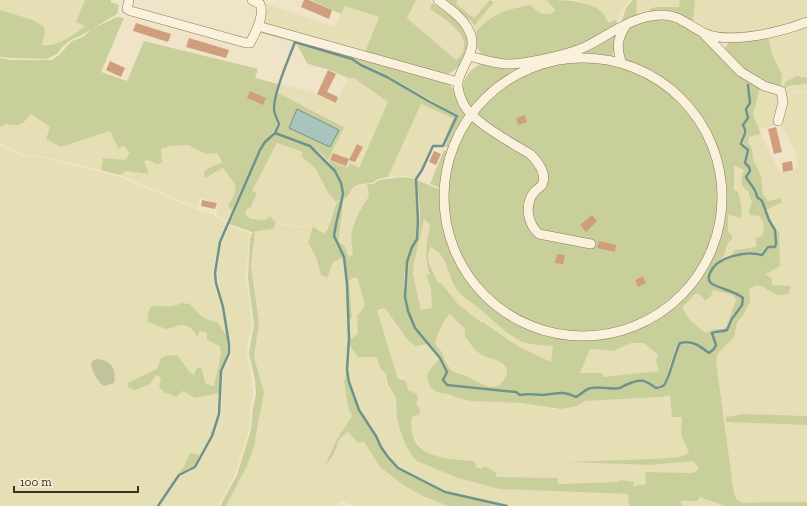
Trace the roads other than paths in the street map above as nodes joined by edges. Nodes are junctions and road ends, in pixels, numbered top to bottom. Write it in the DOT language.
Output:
graph roads {
  1 [pos="129,0"];
  2 [pos="252,0"];
  3 [pos="438,0"];
  4 [pos="807,22"];
  5 [pos="626,25"];
  6 [pos="258,26"];
  7 [pos="703,33"];
  8 [pos="469,56"];
  9 [pos="621,61"];
  10 [pos="458,82"];
  11 [pos="472,115"];
  12 [pos="778,121"];
  13 [pos="591,244"];
  1 -- 6 [label="street"];
  2 -- 6 [label="street"];
  3 -- 8 [label="street"];
  4 -- 7 [label="street"];
  5 -- 7 [label="street"];
  5 -- 8 [label="street"];
  5 -- 9 [label="street"];
  6 -- 10 [label="street"];
  7 -- 12 [label="street"];
  8 -- 10 [label="street"];
  9 -- 11 [label="street"];
  9 -- 11 [label="street"];
  10 -- 11 [label="street"];
  11 -- 13 [label="street"];
}
